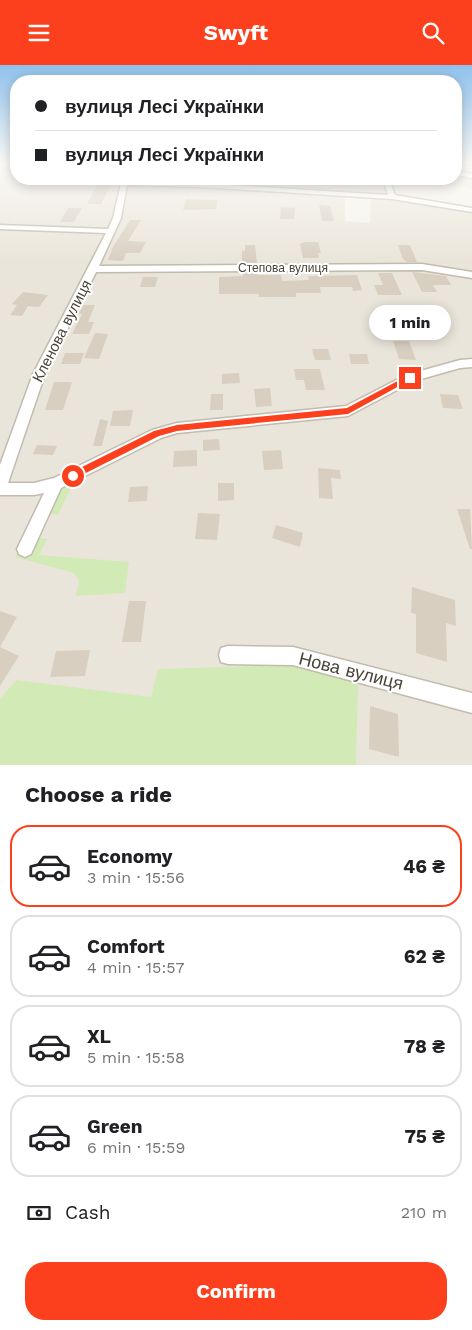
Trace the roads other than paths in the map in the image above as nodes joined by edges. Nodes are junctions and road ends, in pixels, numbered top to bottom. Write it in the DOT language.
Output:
graph roads {
  1 [pos="122,197"];
  2 [pos="387,197"];
  3 [pos="392,197"];
  4 [pos="472,210"];
  5 [pos="0,227"];
  6 [pos="110,231"];
  7 [pos="94,269"];
  8 [pos="472,275"];
  9 [pos="472,363"];
  10 [pos="56,484"];
  11 [pos="0,485"];
  12 [pos="0,489"];
  13 [pos="25,549"];
  14 [pos="228,655"];
  15 [pos="472,703"];
  1 -- 6 [label="street, Кленова вулиця"];
  2 -- 3 [label="street"];
  3 -- 4 [label="street"];
  5 -- 6 [label="street"];
  6 -- 7 [label="street, Кленова вулиця"];
  7 -- 8 [label="street, Степова вулиця"];
  7 -- 11 [label="street, Кленова вулиця"];
  9 -- 10 [label="street"];
  10 -- 12 [label="street"];
  10 -- 13 [label="street"];
  14 -- 15 [label="street, Нова вулиця"];
}
